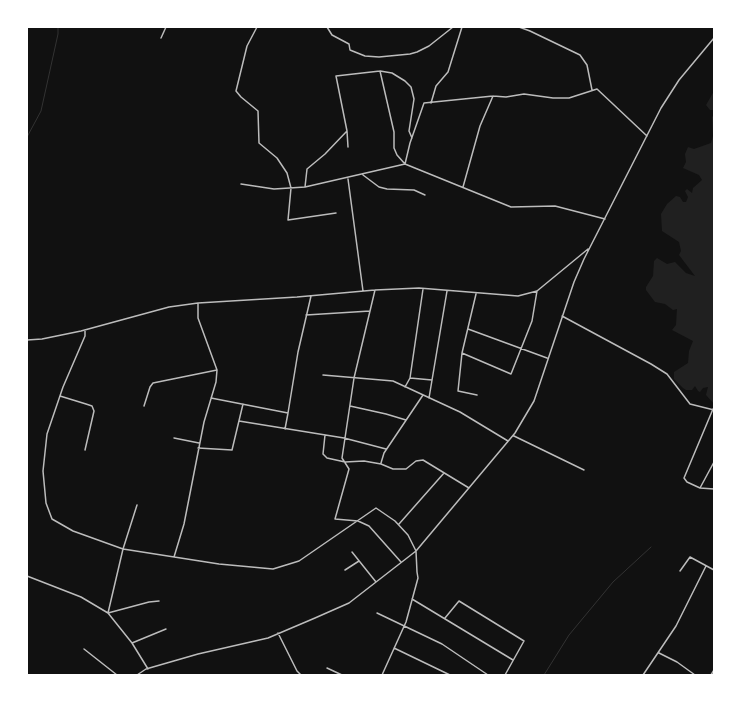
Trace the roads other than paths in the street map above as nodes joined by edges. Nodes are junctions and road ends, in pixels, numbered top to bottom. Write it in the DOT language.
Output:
graph roads {
  1 [pos="166,27"];
  2 [pos="257,27"];
  3 [pos="327,27"];
  4 [pos="453,27"];
  5 [pos="462,27"];
  6 [pos="518,27"];
  7 [pos="161,38"];
  8 [pos="714,38"];
  9 [pos="380,71"];
  10 [pos="592,90"];
  11 [pos="493,96"];
  12 [pos="431,103"];
  13 [pos="347,131"];
  14 [pos="648,136"];
  15 [pos="412,138"];
  16 [pos="348,147"];
  17 [pos="405,164"];
  18 [pos="363,175"];
  19 [pos="348,179"];
  20 [pos="241,184"];
  21 [pos="305,187"];
  22 [pos="463,187"];
  23 [pos="291,188"];
  24 [pos="425,195"];
  25 [pos="336,213"];
  26 [pos="606,220"];
  27 [pos="590,248"];
  28 [pos="423,289"];
  29 [pos="375,290"];
  30 [pos="363,291"];
  31 [pos="446,291"];
  32 [pos="537,291"];
  33 [pos="476,294"];
  34 [pos="311,296"];
  35 [pos="198,303"];
  36 [pos="370,312"];
  37 [pos="306,315"];
  38 [pos="562,316"];
  39 [pos="468,328"];
  40 [pos="85,330"];
  41 [pos="27,340"];
  42 [pos="522,348"];
  43 [pos="462,353"];
  44 [pos="547,358"];
  45 [pos="217,370"];
  46 [pos="323,375"];
  47 [pos="354,378"];
  48 [pos="410,378"];
  49 [pos="432,380"];
  50 [pos="405,387"];
  51 [pos="423,395"];
  52 [pos="477,395"];
  53 [pos="60,396"];
  54 [pos="211,398"];
  55 [pos="429,398"];
  56 [pos="243,404"];
  57 [pos="144,406"];
  58 [pos="350,406"];
  59 [pos="713,410"];
  60 [pos="288,413"];
  61 [pos="406,420"];
  62 [pos="239,421"];
  63 [pos="285,429"];
  64 [pos="325,435"];
  65 [pos="514,436"];
  66 [pos="174,438"];
  67 [pos="344,438"];
  68 [pos="509,441"];
  69 [pos="199,443"];
  70 [pos="198,448"];
  71 [pos="386,449"];
  72 [pos="84,450"];
  73 [pos="345,462"];
  74 [pos="714,462"];
  75 [pos="380,464"];
  76 [pos="584,470"];
  77 [pos="444,473"];
  78 [pos="469,488"];
  79 [pos="700,488"];
  80 [pos="714,489"];
  81 [pos="137,505"];
  82 [pos="358,521"];
  83 [pos="399,525"];
  84 [pos="123,549"];
  85 [pos="416,551"];
  86 [pos="352,552"];
  87 [pos="174,557"];
  88 [pos="359,561"];
  89 [pos="402,562"];
  90 [pos="706,566"];
  91 [pos="345,570"];
  92 [pos="714,570"];
  93 [pos="680,571"];
  94 [pos="27,576"];
  95 [pos="376,582"];
  96 [pos="412,599"];
  97 [pos="159,601"];
  98 [pos="108,613"];
  99 [pos="377,613"];
  100 [pos="445,618"];
  101 [pos="404,626"];
  102 [pos="166,629"];
  103 [pos="278,633"];
  104 [pos="132,643"];
  105 [pos="394,648"];
  106 [pos="84,649"];
  107 [pos="659,653"];
  108 [pos="514,660"];
  109 [pos="328,668"];
  110 [pos="148,669"];
  111 [pos="714,670"];
  112 [pos="117,675"];
  113 [pos="137,675"];
  114 [pos="301,675"];
  115 [pos="342,675"];
  116 [pos="382,675"];
  117 [pos="450,675"];
  118 [pos="488,675"];
  119 [pos="505,675"];
  120 [pos="644,675"];
  121 [pos="695,675"];
  122 [pos="712,675"];
  1 -- 7 [label="street"];
  2 -- 23 [label="street"];
  3 -- 4 [label="street"];
  5 -- 12 [label="street"];
  6 -- 10 [label="street"];
  8 -- 14 [label="street"];
  9 -- 13 [label="street"];
  9 -- 15 [label="street"];
  9 -- 17 [label="street"];
  10 -- 11 [label="street"];
  10 -- 14 [label="street"];
  11 -- 12 [label="street"];
  11 -- 22 [label="street"];
  12 -- 15 [label="street"];
  13 -- 16 [label="street"];
  13 -- 21 [label="street"];
  14 -- 26 [label="street"];
  15 -- 17 [label="street"];
  17 -- 18 [label="street"];
  17 -- 22 [label="street"];
  18 -- 19 [label="street"];
  18 -- 24 [label="street"];
  19 -- 21 [label="street"];
  19 -- 30 [label="street"];
  20 -- 23 [label="street"];
  21 -- 23 [label="street"];
  22 -- 26 [label="street"];
  23 -- 25 [label="street"];
  26 -- 27 [label="street"];
  27 -- 32 [label="street"];
  27 -- 38 [label="street"];
  28 -- 29 [label="street"];
  28 -- 31 [label="street"];
  28 -- 48 [label="street"];
  29 -- 30 [label="street"];
  29 -- 36 [label="street"];
  30 -- 34 [label="street"];
  31 -- 33 [label="street"];
  31 -- 49 [label="street"];
  32 -- 33 [label="street"];
  32 -- 42 [label="street"];
  33 -- 39 [label="street"];
  34 -- 35 [label="street"];
  34 -- 37 [label="street"];
  35 -- 40 [label="street"];
  35 -- 45 [label="street"];
  36 -- 37 [label="street"];
  36 -- 47 [label="street"];
  37 -- 60 [label="street"];
  38 -- 44 [label="street"];
  38 -- 59 [label="street"];
  39 -- 42 [label="street"];
  39 -- 43 [label="street"];
  40 -- 41 [label="street"];
  40 -- 53 [label="street"];
  42 -- 43 [label="street"];
  42 -- 44 [label="street"];
  43 -- 52 [label="street"];
  44 -- 65 [label="street"];
  45 -- 54 [label="street"];
  45 -- 57 [label="street"];
  46 -- 47 [label="street"];
  47 -- 50 [label="street"];
  47 -- 58 [label="street"];
  48 -- 49 [label="street"];
  48 -- 50 [label="street"];
  49 -- 55 [label="street"];
  50 -- 51 [label="street"];
  51 -- 55 [label="street"];
  51 -- 61 [label="street"];
  53 -- 72 [label="street"];
  53 -- 84 [label="street"];
  54 -- 56 [label="street"];
  54 -- 69 [label="street"];
  55 -- 68 [label="street"];
  56 -- 60 [label="street"];
  56 -- 62 [label="street"];
  58 -- 61 [label="street"];
  58 -- 67 [label="street"];
  59 -- 79 [label="street"];
  60 -- 63 [label="street"];
  61 -- 71 [label="street"];
  62 -- 63 [label="street"];
  62 -- 70 [label="street"];
  63 -- 64 [label="street"];
  64 -- 67 [label="street"];
  64 -- 73 [label="street"];
  65 -- 68 [label="street"];
  65 -- 76 [label="street"];
  66 -- 69 [label="street"];
  67 -- 71 [label="street"];
  67 -- 73 [label="street"];
  68 -- 78 [label="street"];
  69 -- 70 [label="street"];
  70 -- 87 [label="street"];
  71 -- 75 [label="street"];
  73 -- 75 [label="street"];
  73 -- 82 [label="street"];
  74 -- 79 [label="street"];
  75 -- 77 [label="street"];
  77 -- 78 [label="street"];
  77 -- 83 [label="street"];
  78 -- 85 [label="street"];
  79 -- 80 [label="street"];
  81 -- 84 [label="street"];
  82 -- 83 [label="street"];
  82 -- 87 [label="street"];
  82 -- 89 [label="street"];
  83 -- 85 [label="street"];
  84 -- 87 [label="street"];
  84 -- 98 [label="street"];
  85 -- 89 [label="street"];
  85 -- 96 [label="street"];
  86 -- 88 [label="street"];
  88 -- 91 [label="street"];
  88 -- 95 [label="street"];
  89 -- 95 [label="street"];
  90 -- 92 [label="street"];
  90 -- 93 [label="street"];
  90 -- 107 [label="street"];
  94 -- 98 [label="street"];
  95 -- 103 [label="street"];
  96 -- 100 [label="street"];
  96 -- 101 [label="street"];
  97 -- 98 [label="street"];
  98 -- 104 [label="street"];
  99 -- 101 [label="street"];
  100 -- 108 [label="street"];
  100 -- 108 [label="street"];
  101 -- 105 [label="street"];
  101 -- 118 [label="street"];
  102 -- 104 [label="street"];
  103 -- 110 [label="street"];
  103 -- 114 [label="street"];
  104 -- 110 [label="street"];
  105 -- 116 [label="street"];
  105 -- 117 [label="street"];
  106 -- 112 [label="street"];
  107 -- 120 [label="street"];
  107 -- 121 [label="street"];
  108 -- 119 [label="street"];
  109 -- 115 [label="street"];
  110 -- 113 [label="street"];
  111 -- 122 [label="street"];
}
